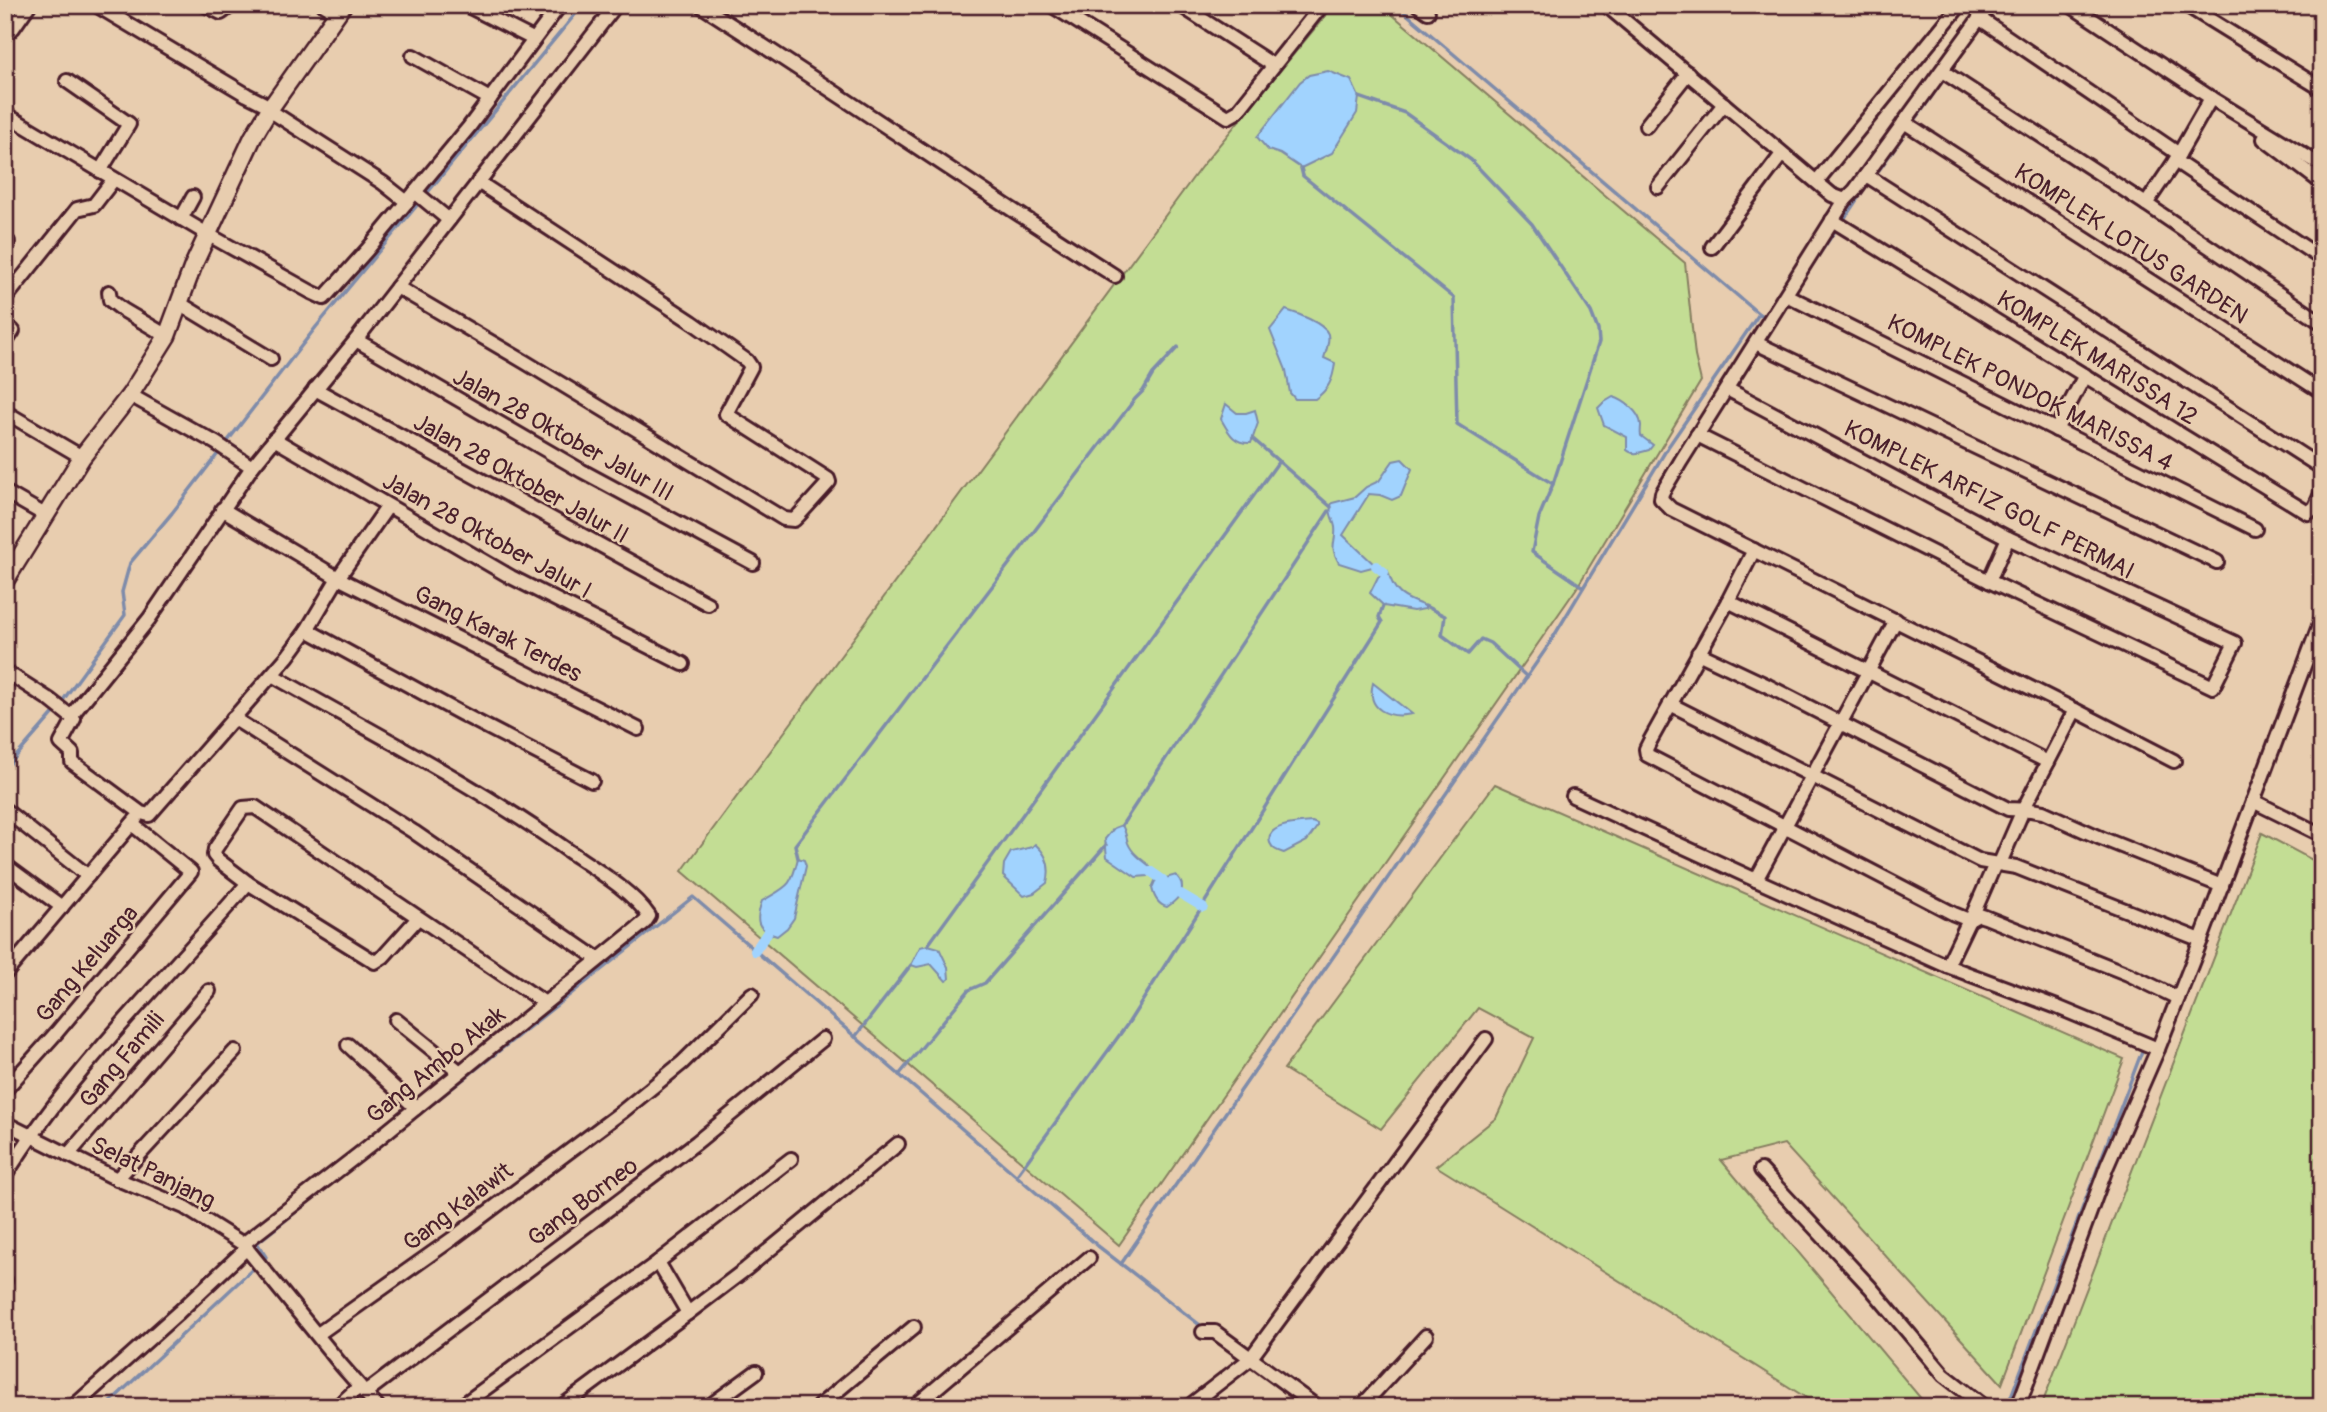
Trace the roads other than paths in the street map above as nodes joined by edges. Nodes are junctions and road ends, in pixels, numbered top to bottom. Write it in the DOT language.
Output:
graph roads {
  1 [pos="29,5"];
  2 [pos="96,5"];
  3 [pos="205,5"];
  4 [pos="232,5"];
  5 [pos="466,5"];
  6 [pos="560,5"];
  7 [pos="616,5"];
  8 [pos="700,5"];
  9 [pos="1051,5"];
  10 [pos="1180,5"];
  11 [pos="1322,5"];
  12 [pos="1606,5"];
  13 [pos="1960,5"];
  14 [pos="1989,5"];
  15 [pos="2070,5"];
  16 [pos="2186,5"];
  17 [pos="334,8"];
  18 [pos="1979,18"];
  19 [pos="6,33"];
  20 [pos="533,39"];
  21 [pos="413,56"];
  22 [pos="1273,65"];
  23 [pos="1942,71"];
  24 [pos="1688,74"];
  25 [pos="67,80"];
  26 [pos="2322,89"];
  27 [pos="2211,98"];
  28 [pos="490,99"];
  29 [pos="1724,104"];
  30 [pos="270,108"];
  31 [pos="5,114"];
  32 [pos="1904,122"];
  33 [pos="1646,126"];
  34 [pos="1782,154"];
  35 [pos="2177,157"];
  36 [pos="2322,166"];
  37 [pos="100,171"];
  38 [pos="1866,175"];
  39 [pos="114,179"];
  40 [pos="1817,181"];
  41 [pos="478,182"];
  42 [pos="2322,183"];
  43 [pos="1658,187"];
  44 [pos="193,197"];
  45 [pos="414,197"];
  46 [pos="1845,200"];
  47 [pos="2146,204"];
  48 [pos="181,219"];
  49 [pos="449,220"];
  50 [pos="1837,223"];
  51 [pos="209,235"];
  52 [pos="1713,247"];
  53 [pos="2322,259"];
  54 [pos="1115,276"];
  55 [pos="397,287"];
  56 [pos="108,292"];
  57 [pos="1786,295"];
  58 [pos="5,299"];
  59 [pos="179,303"];
  60 [pos="2322,323"];
  61 [pos="5,324"];
  62 [pos="167,336"];
  63 [pos="356,340"];
  64 [pos="5,343"];
  65 [pos="1756,343"];
  66 [pos="271,359"];
  67 [pos="2085,375"];
  68 [pos="1727,388"];
  69 [pos="315,389"];
  70 [pos="2322,393"];
  71 [pos="130,395"];
  72 [pos="5,412"];
  73 [pos="2056,430"];
  74 [pos="1697,435"];
  75 [pos="274,439"];
  76 [pos="82,457"];
  77 [pos="252,467"];
  78 [pos="2322,468"];
  79 [pos="5,492"];
  80 [pos="2322,492"];
  81 [pos="388,506"];
  82 [pos="222,509"];
  83 [pos="45,515"];
  84 [pos="2255,529"];
  85 [pos="2008,538"];
  86 [pos="1754,550"];
  87 [pos="2217,562"];
  88 [pos="753,563"];
  89 [pos="338,578"];
  90 [pos="5,581"];
  91 [pos="1989,581"];
  92 [pos="1728,601"];
  93 [pos="708,604"];
  94 [pos="2322,618"];
  95 [pos="1896,620"];
  96 [pos="307,630"];
  97 [pos="1698,653"];
  98 [pos="683,664"];
  99 [pos="5,671"];
  100 [pos="1868,672"];
  101 [pos="272,675"];
  102 [pos="1670,704"];
  103 [pos="2075,710"];
  104 [pos="67,713"];
  105 [pos="233,718"];
  106 [pos="1841,723"];
  107 [pos="638,729"];
  108 [pos="2174,761"];
  109 [pos="2048,762"];
  110 [pos="1812,775"];
  111 [pos="592,781"];
  112 [pos="1573,796"];
  113 [pos="2253,801"];
  114 [pos="5,810"];
  115 [pos="2023,810"];
  116 [pos="141,813"];
  117 [pos="132,824"];
  118 [pos="1785,825"];
  119 [pos="2322,835"];
  120 [pos="1997,863"];
  121 [pos="5,865"];
  122 [pos="89,876"];
  123 [pos="1756,880"];
  124 [pos="248,883"];
  125 [pos="2221,886"];
  126 [pos="62,907"];
  127 [pos="418,918"];
  128 [pos="1970,920"];
  129 [pos="2201,940"];
  130 [pos="598,959"];
  131 [pos="1947,966"];
  132 [pos="5,974"];
  133 [pos="209,991"];
  134 [pos="752,994"];
  135 [pos="2178,998"];
  136 [pos="545,1003"];
  137 [pos="396,1020"];
  138 [pos="823,1039"];
  139 [pos="1486,1039"];
  140 [pos="348,1045"];
  141 [pos="2158,1049"];
  142 [pos="235,1051"];
  143 [pos="460,1072"];
  144 [pos="5,1090"];
  145 [pos="415,1108"];
  146 [pos="5,1123"];
  147 [pos="29,1136"];
  148 [pos="898,1144"];
  149 [pos="68,1156"];
  150 [pos="791,1159"];
  151 [pos="1761,1170"];
  152 [pos="5,1176"];
  153 [pos="117,1179"];
  154 [pos="245,1246"];
  155 [pos="1088,1258"];
  156 [pos="658,1262"];
  157 [pos="688,1313"];
  158 [pos="914,1327"];
  159 [pos="1203,1332"];
  160 [pos="318,1334"];
  161 [pos="1426,1336"];
  162 [pos="1250,1359"];
  163 [pos="756,1372"];
  164 [pos="362,1390"];
  165 [pos="73,1407"];
  166 [pos="337,1407"];
  167 [pos="378,1407"];
  168 [pos="460,1407"];
  169 [pos="561,1407"];
  170 [pos="708,1407"];
  171 [pos="818,1407"];
  172 [pos="914,1407"];
  173 [pos="1188,1407"];
  174 [pos="1317,1407"];
  175 [pos="1361,1407"];
  176 [pos="1985,1407"];
  177 [pos="2018,1407"];
  1 -- 19 [label="street"];
  2 -- 30 [label="street"];
  3 -- 4 [label="street"];
  5 -- 20 [label="street"];
  6 -- 20 [label="street"];
  7 -- 41 [label="street"];
  8 -- 54 [label="street"];
  9 -- 22 [label="street"];
  10 -- 22 [label="street"];
  11 -- 22 [label="street"];
  12 -- 24 [label="street"];
  13 -- 40 [label="street"];
  14 -- 18 [label="street"];
  15 -- 27 [label="street"];
  16 -- 26 [label="street"];
  17 -- 30 [label="street"];
  18 -- 23 [label="street"];
  18 -- 35 [label="street"];
  20 -- 28 [label="street"];
  21 -- 28 [label="street"];
  23 -- 32 [label="street"];
  23 -- 47 [label="street"];
  24 -- 29 [label="street"];
  24 -- 33 [label="street"];
  25 -- 37 [label="street"];
  27 -- 35 [label="street"];
  27 -- 36 [label="street"];
  27 -- 42 [label="street"];
  28 -- 45 [label="street"];
  29 -- 34 [label="street"];
  29 -- 43 [label="street"];
  30 -- 45 [label="street"];
  30 -- 51 [label="street"];
  31 -- 37 [label="street"];
  32 -- 38 [label="street"];
  32 -- 70 [label="street, KOMPLEK LOTUS GARDEN"];
  34 -- 40 [label="street"];
  34 -- 52 [label="street"];
  35 -- 47 [label="street"];
  35 -- 53 [label="street"];
  37 -- 39 [label="street"];
  38 -- 46 [label="street"];
  38 -- 78 [label="street, KOMPLEK MARISSA 12"];
  39 -- 48 [label="street"];
  39 -- 58 [label="street"];
  40 -- 46 [label="street"];
  41 -- 49 [label="street"];
  41 -- 55 [label="street"];
  44 -- 48 [label="street"];
  45 -- 49 [label="street"];
  45 -- 51 [label="street"];
  46 -- 50 [label="street"];
  47 -- 60 [label="street"];
  48 -- 51 [label="street"];
  49 -- 55 [label="street"];
  50 -- 57 [label="street"];
  50 -- 67 [label="street, KOMPLEK MARISSA 12"];
  51 -- 59 [label="street"];
  55 -- 63 [label="street"];
  56 -- 62 [label="street"];
  57 -- 65 [label="street"];
  57 -- 73 [label="street, KOMPLEK PONDOK MARISSA 4"];
  59 -- 62 [label="street"];
  59 -- 66 [label="street"];
  61 -- 64 [label="street"];
  62 -- 71 [label="street"];
  63 -- 69 [label="street"];
  63 -- 88 [label="street, Jalan 28 Oktober Jalur III"];
  65 -- 68 [label="street"];
  65 -- 87 [label="street"];
  67 -- 73 [label="street"];
  67 -- 80 [label="street, KOMPLEK MARISSA 12"];
  68 -- 74 [label="street"];
  68 -- 85 [label="street, KOMPLEK ARFIZ GOLF PERMAI"];
  69 -- 75 [label="street"];
  69 -- 93 [label="street, Jalan 28 Oktober Jalur II"];
  71 -- 76 [label="street"];
  71 -- 77 [label="street"];
  72 -- 76 [label="street"];
  73 -- 84 [label="street, KOMPLEK PONDOK MARISSA 4"];
  74 -- 86 [label="street"];
  74 -- 91 [label="street"];
  75 -- 77 [label="street"];
  75 -- 81 [label="street, Jalan 28 Oktober Jalur I"];
  76 -- 83 [label="street"];
  77 -- 82 [label="street"];
  79 -- 83 [label="street"];
  81 -- 89 [label="street"];
  81 -- 98 [label="street, Jalan 28 Oktober Jalur I"];
  82 -- 89 [label="street, Gang Karak Terdes"];
  82 -- 104 [label="street"];
  83 -- 90 [label="street"];
  85 -- 91 [label="street"];
  85 -- 91 [label="street, KOMPLEK ARFIZ GOLF PERMAI"];
  86 -- 92 [label="street"];
  86 -- 95 [label="street"];
  89 -- 96 [label="street"];
  89 -- 107 [label="street, Gang Karak Terdes"];
  92 -- 97 [label="street"];
  92 -- 100 [label="street"];
  94 -- 113 [label="street"];
  95 -- 100 [label="street"];
  95 -- 103 [label="street"];
  96 -- 101 [label="street"];
  96 -- 111 [label="street"];
  97 -- 102 [label="street"];
  97 -- 106 [label="street"];
  99 -- 104 [label="street"];
  100 -- 106 [label="street"];
  100 -- 109 [label="street"];
  101 -- 105 [label="street"];
  101 -- 130 [label="street, Gang Ambo Akak"];
  102 -- 110 [label="street"];
  102 -- 118 [label="street"];
  103 -- 108 [label="street"];
  103 -- 109 [label="street"];
  104 -- 116 [label="street"];
  105 -- 116 [label="street"];
  105 -- 130 [label="street"];
  106 -- 110 [label="street"];
  106 -- 115 [label="street"];
  109 -- 115 [label="street"];
  110 -- 118 [label="street"];
  110 -- 120 [label="street"];
  112 -- 123 [label="street"];
  113 -- 119 [label="street"];
  113 -- 125 [label="street"];
  114 -- 122 [label="street"];
  115 -- 120 [label="street"];
  115 -- 125 [label="street"];
  116 -- 117 [label="street"];
  117 -- 122 [label="street"];
  117 -- 144 [label="street, Gang Keluarga"];
  118 -- 123 [label="street"];
  118 -- 128 [label="street"];
  120 -- 128 [label="street"];
  120 -- 129 [label="street"];
  121 -- 126 [label="street"];
  122 -- 126 [label="street"];
  123 -- 131 [label="street"];
  124 -- 127 [label="street"];
  124 -- 127 [label="street"];
  124 -- 147 [label="street"];
  125 -- 129 [label="street"];
  126 -- 132 [label="street"];
  127 -- 136 [label="street"];
  128 -- 131 [label="street"];
  128 -- 135 [label="street"];
  129 -- 135 [label="street"];
  130 -- 136 [label="street, Gang Ambo Akak"];
  131 -- 141 [label="street"];
  133 -- 149 [label="street, Gang Famili"];
  134 -- 160 [label="street, Gang Kalawit"];
  135 -- 141 [label="street"];
  136 -- 143 [label="street, Gang Ambo Akak"];
  137 -- 143 [label="street"];
  138 -- 164 [label="street, Gang Borneo"];
  139 -- 162 [label="street"];
  140 -- 145 [label="street"];
  141 -- 177 [label="street"];
  142 -- 153 [label="street"];
  143 -- 145 [label="street, Gang Ambo Akak"];
  145 -- 154 [label="street, Gang Ambo Akak"];
  146 -- 147 [label="street, Selat Panjang"];
  147 -- 149 [label="street, Selat Panjang"];
  147 -- 152 [label="street"];
  148 -- 157 [label="street"];
  149 -- 153 [label="street, Selat Panjang"];
  150 -- 156 [label="street"];
  151 -- 176 [label="street"];
  153 -- 154 [label="street, Selat Panjang"];
  154 -- 160 [label="street, Selat Panjang"];
  154 -- 165 [label="street, Gang Ambo Akak"];
  155 -- 172 [label="street"];
  156 -- 157 [label="street"];
  156 -- 168 [label="street"];
  157 -- 169 [label="street"];
  158 -- 171 [label="street"];
  159 -- 162 [label="street"];
  160 -- 164 [label="street, Selat Panjang"];
  161 -- 175 [label="street"];
  162 -- 173 [label="street"];
  162 -- 174 [label="street"];
  163 -- 170 [label="street"];
  164 -- 166 [label="street, Gang Borneo"];
  164 -- 167 [label="street, Selat Panjang"];
}
